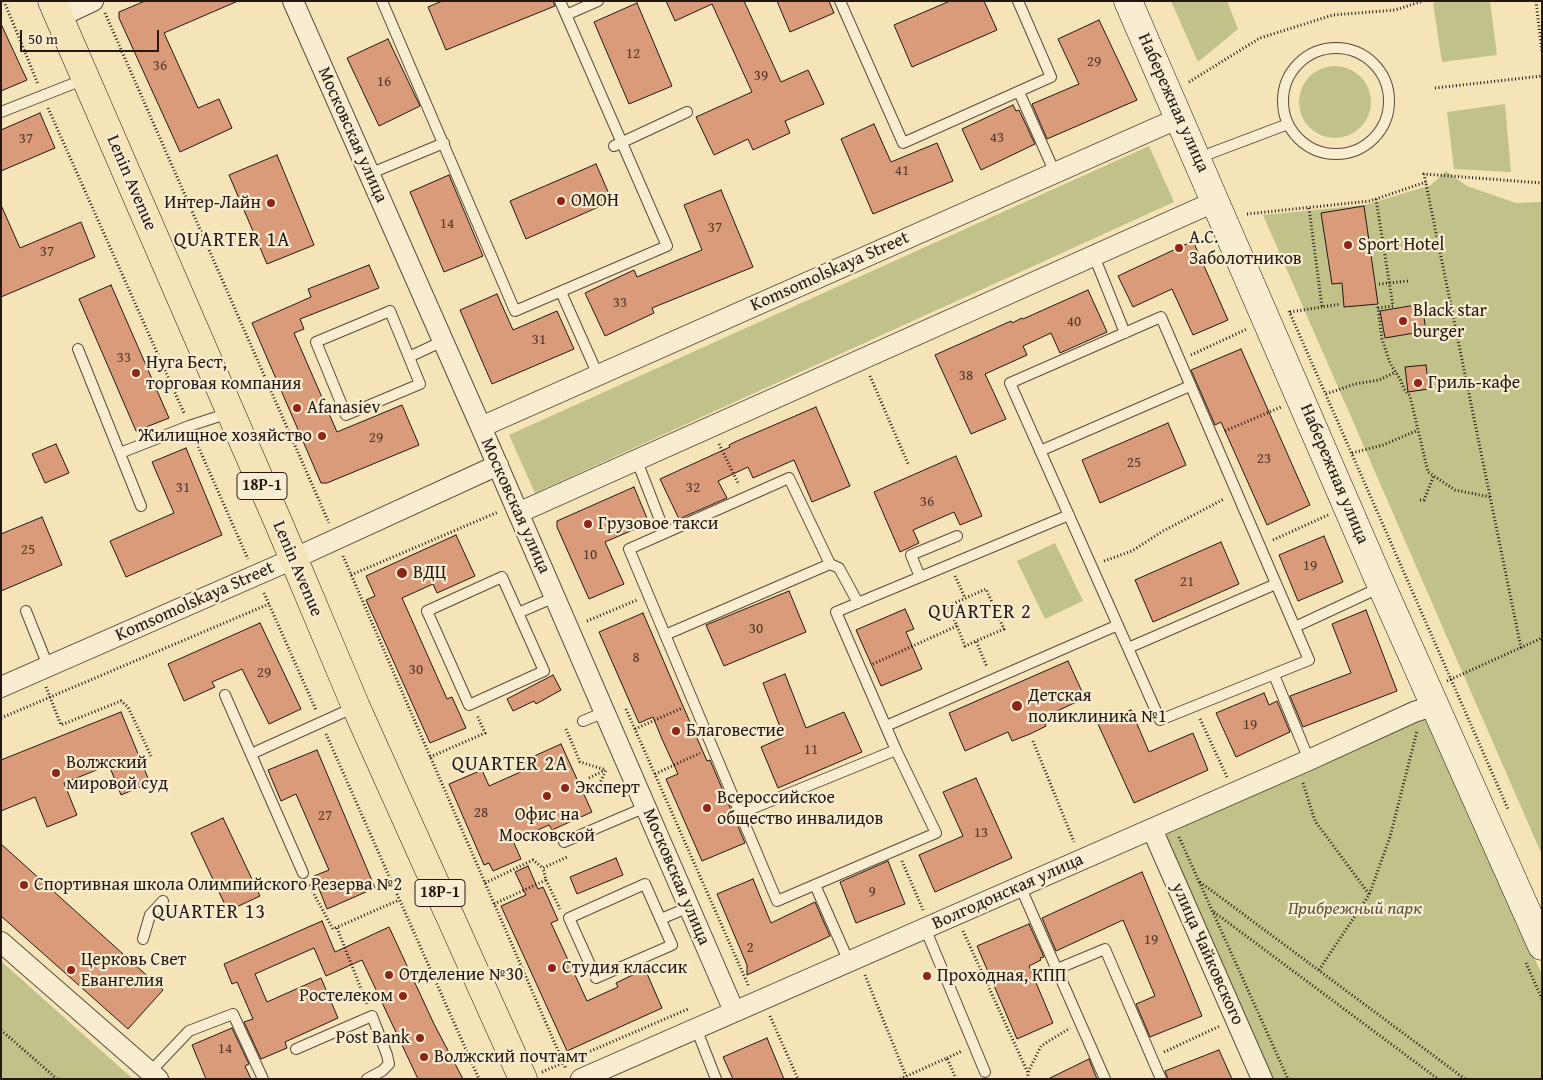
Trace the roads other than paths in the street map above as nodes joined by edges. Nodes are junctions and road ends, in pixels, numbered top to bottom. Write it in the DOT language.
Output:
graph roads {
  1 [pos="293,1"];
  2 [pos="382,1"];
  3 [pos="560,1"];
  4 [pos="598,1"];
  5 [pos="840,1"];
  6 [pos="1018,1"];
  7 [pos="1128,1"];
  8 [pos="98,6"];
  9 [pos="55,9"];
  10 [pos="566,15"];
  11 [pos="86,79"];
  12 [pos="1020,92"];
  13 [pos="1,112"];
  14 [pos="687,112"];
  15 [pos="1179,118"];
  16 [pos="1288,124"];
  17 [pos="444,143"];
  18 [pos="618,144"];
  19 [pos="1197,158"];
  20 [pos="1055,173"];
  21 [pos="369,174"];
  22 [pos="1216,202"];
  23 [pos="1094,256"];
  24 [pos="561,292"];
  25 [pos="1125,333"];
  26 [pos="443,341"];
  27 [pos="78,349"];
  28 [pos="409,357"];
  29 [pos="598,375"];
  30 [pos="1190,386"];
  31 [pos="230,413"];
  32 [pos="481,427"];
  33 [pos="1040,451"];
  34 [pos="120,453"];
  35 [pos="637,461"];
  36 [pos="498,465"];
  37 [pos="141,506"];
  38 [pos="510,512"];
  39 [pos="1069,515"];
  40 [pos="665,532"];
  41 [pos="957,536"];
  42 [pos="293,559"];
  43 [pos="830,564"];
  44 [pos="920,577"];
  45 [pos="1276,584"];
  46 [pos="1382,587"];
  47 [pos="555,597"];
  48 [pos="858,603"];
  49 [pos="26,611"];
  50 [pos="518,613"];
  51 [pos="1118,625"];
  52 [pos="1295,628"];
  53 [pos="665,635"];
  54 [pos="1128,648"];
  55 [pos="44,668"];
  56 [pos="1274,674"];
  57 [pos="1,687"];
  58 [pos="225,695"];
  59 [pos="356,707"];
  60 [pos="605,712"];
  61 [pos="1429,716"];
  62 [pos="583,721"];
  63 [pos="886,726"];
  64 [pos="896,750"];
  65 [pos="251,754"];
  66 [pos="1309,760"];
  67 [pos="646,807"];
  68 [pos="741,813"];
  69 [pos="1152,828"];
  70 [pos="564,842"];
  71 [pos="303,873"];
  72 [pos="815,885"];
  73 [pos="1020,886"];
  74 [pos="163,901"];
  75 [pos="689,907"];
  76 [pos="661,919"];
  77 [pos="927,929"];
  78 [pos="142,939"];
  79 [pos="1,942"];
  80 [pos="1542,946"];
  81 [pos="1057,969"];
  82 [pos="853,970"];
  83 [pos="734,1011"];
  84 [pos="696,1028"];
  85 [pos="296,1049"];
  86 [pos="985,1072"];
  87 [pos="154,1076"];
  88 [pos="532,1076"];
  89 [pos="574,1076"];
  90 [pos="263,1079"];
  91 [pos="368,1079"];
  92 [pos="716,1079"];
  93 [pos="1105,1079"];
  94 [pos="1161,1079"];
  95 [pos="1262,1079"];
  1 -- 21 [label="street, Московская улица"];
  2 -- 17 [label="lane"];
  3 -- 10 [label="lane"];
  4 -- 10 [label="lane"];
  5 -- 12 [label="lane"];
  6 -- 12 [label="lane"];
  7 -- 15 [label="street, Набережная улица"];
  8 -- 9 [label="street"];
  9 -- 11 [label="main road, Lenin Avenue / 18Р-1"];
  10 -- 18 [label="lane"];
  11 -- 13 [label="lane"];
  11 -- 31 [label="main road, Lenin Avenue / 18Р-1"];
  12 -- 20 [label="lane"];
  14 -- 18 [label="lane"];
  15 -- 19 [label="street, Набережная улица"];
  15 -- 20 [label="street, Komsomolskaya Street"];
  16 -- 16 [label="lane"];
  16 -- 19 [label="lane"];
  17 -- 21 [label="lane"];
  17 -- 24 [label="lane"];
  18 -- 24 [label="lane"];
  19 -- 22 [label="street, Набережная улица"];
  20 -- 29 [label="street, Komsomolskaya Street"];
  21 -- 26 [label="street, Московская улица"];
  22 -- 23 [label="street"];
  22 -- 46 [label="street, Набережная улица"];
  23 -- 25 [label="lane"];
  23 -- 35 [label="street"];
  24 -- 29 [label="lane"];
  25 -- 30 [label="lane"];
  25 -- 33 [label="lane"];
  26 -- 28 [label="lane"];
  26 -- 32 [label="street, Московская улица"];
  27 -- 34 [label="lane"];
  28 -- 28 [label="lane"];
  29 -- 32 [label="street, Komsomolskaya Street"];
  30 -- 33 [label="lane"];
  30 -- 45 [label="lane"];
  31 -- 34 [label="lane"];
  31 -- 42 [label="main road, Lenin Avenue / 18Р-1"];
  32 -- 36 [label="street, Московская улица"];
  33 -- 39 [label="lane"];
  34 -- 37 [label="lane"];
  35 -- 38 [label="street"];
  35 -- 40 [label="lane"];
  36 -- 38 [label="street, Московская улица"];
  36 -- 42 [label="street, Komsomolskaya Street"];
  38 -- 47 [label="street, Московская улица"];
  39 -- 44 [label="lane"];
  39 -- 51 [label="lane"];
  40 -- 43 [label="lane"];
  40 -- 53 [label="lane"];
  41 -- 44 [label="lane"];
  42 -- 55 [label="street, Komsomolskaya Street"];
  42 -- 59 [label="main road, Lenin Avenue / 18Р-1"];
  43 -- 48 [label="lane"];
  43 -- 53 [label="lane"];
  44 -- 48 [label="lane"];
  45 -- 52 [label="lane"];
  45 -- 54 [label="lane"];
  46 -- 52 [label="lane"];
  46 -- 61 [label="street, Набережная улица"];
  47 -- 50 [label="lane"];
  47 -- 60 [label="street, Московская улица"];
  48 -- 63 [label="lane"];
  49 -- 55 [label="lane"];
  50 -- 50 [label="lane"];
  51 -- 54 [label="lane"];
  51 -- 63 [label="lane"];
  52 -- 56 [label="lane"];
  53 -- 68 [label="lane"];
  54 -- 56 [label="lane"];
  55 -- 57 [label="street, Komsomolskaya Street"];
  56 -- 66 [label="lane"];
  58 -- 65 [label="lane"];
  59 -- 65 [label="lane"];
  59 -- 88 [label="main road, Lenin Avenue / 18Р-1"];
  60 -- 62 [label="lane"];
  60 -- 67 [label="street, Московская улица"];
  61 -- 66 [label="street, Волгодонская улица"];
  61 -- 80 [label="street, Набережная улица"];
  63 -- 64 [label="lane"];
  64 -- 68 [label="lane"];
  64 -- 72 [label="lane"];
  65 -- 71 [label="lane"];
  66 -- 69 [label="street, Волгодонская улица"];
  67 -- 70 [label="lane"];
  67 -- 75 [label="street, Московская улица"];
  68 -- 72 [label="lane"];
  69 -- 73 [label="street, Волгодонская улица"];
  69 -- 95 [label="street, улица Чайковского"];
  72 -- 82 [label="lane"];
  73 -- 77 [label="street, Волгодонская улица"];
  73 -- 81 [label="lane"];
  74 -- 78 [label="lane"];
  75 -- 76 [label="lane"];
  75 -- 83 [label="street, Московская улица"];
  76 -- 76 [label="lane"];
  77 -- 82 [label="street, Волгодонская улица"];
  77 -- 86 [label="lane"];
  79 -- 87 [label="street"];
  81 -- 93 [label="lane"];
  81 -- 94 [label="lane"];
  82 -- 83 [label="street, Волгодонская улица"];
  83 -- 84 [label="street, Волгодонская улица"];
  84 -- 89 [label="street, Волгодонская улица"];
  84 -- 92 [label="lane"];
  85 -- 91 [label="lane"];
  87 -- 90 [label="lane"];
}
